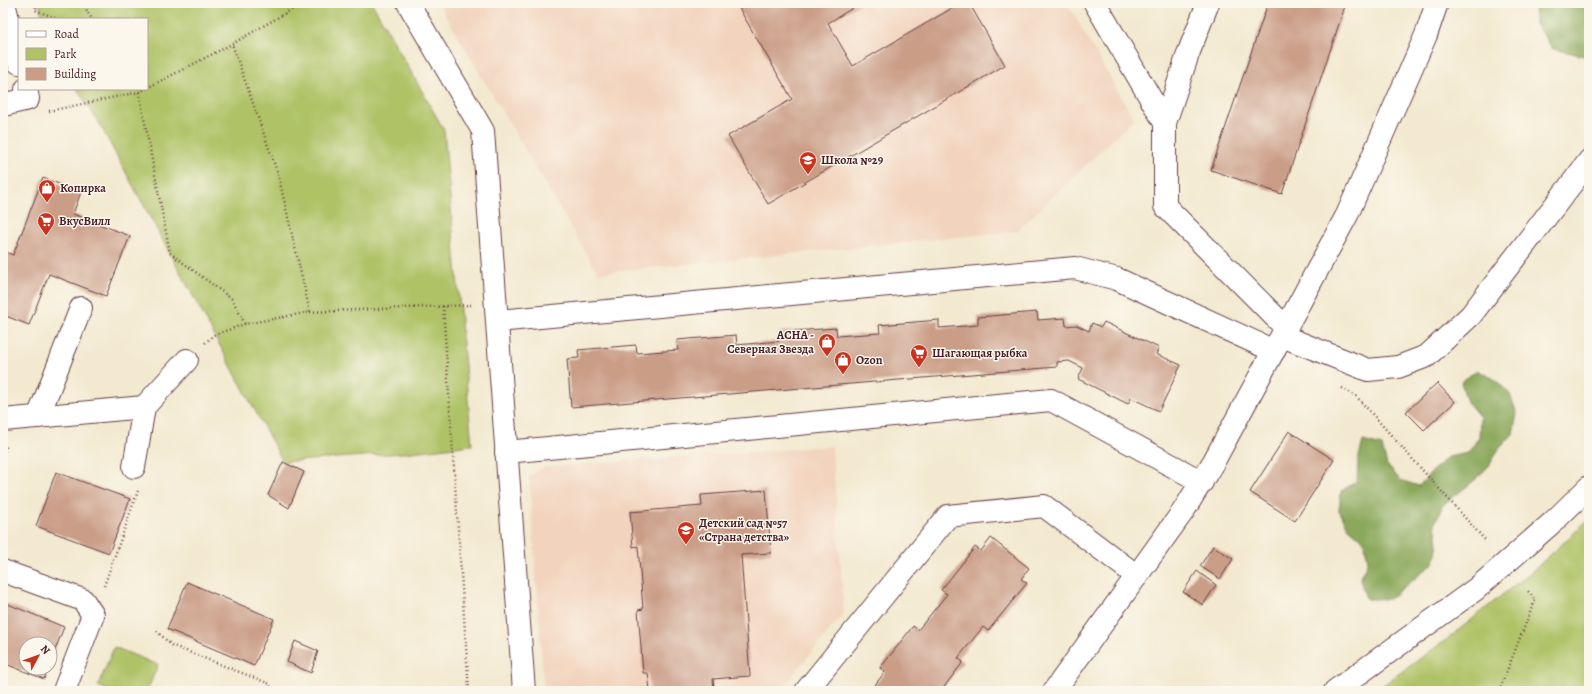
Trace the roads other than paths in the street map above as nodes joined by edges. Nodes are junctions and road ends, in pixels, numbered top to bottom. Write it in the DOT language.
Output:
graph roads {
  1 [pos="4,3"];
  2 [pos="408,3"];
  3 [pos="1095,3"];
  4 [pos="1208,3"];
  5 [pos="1437,3"];
  6 [pos="18,59"];
  7 [pos="27,94"];
  8 [pos="3,105"];
  9 [pos="1165,123"];
  10 [pos="1589,161"];
  11 [pos="81,308"];
  12 [pos="496,312"];
  13 [pos="1280,338"];
  14 [pos="187,360"];
  15 [pos="144,407"];
  16 [pos="38,417"];
  17 [pos="3,420"];
  18 [pos="506,452"];
  19 [pos="134,467"];
  20 [pos="1202,482"];
  21 [pos="1589,487"];
  22 [pos="3,571"];
  23 [pos="1137,576"];
  24 [pos="64,691"];
  25 [pos="524,691"];
  26 [pos="806,691"];
  27 [pos="1054,691"];
  28 [pos="1336,691"];
  1 -- 6 [label="street"];
  2 -- 12 [label="street"];
  3 -- 9 [label="street"];
  4 -- 9 [label="street"];
  5 -- 13 [label="street"];
  7 -- 8 [label="street"];
  9 -- 13 [label="street"];
  10 -- 13 [label="street"];
  11 -- 16 [label="street"];
  12 -- 13 [label="street"];
  12 -- 18 [label="street"];
  13 -- 20 [label="street"];
  14 -- 15 [label="street"];
  15 -- 16 [label="street"];
  15 -- 19 [label="street"];
  16 -- 17 [label="street"];
  18 -- 20 [label="street"];
  18 -- 25 [label="street"];
  20 -- 23 [label="street"];
  21 -- 28 [label="street"];
  22 -- 24 [label="street"];
  23 -- 26 [label="street"];
  23 -- 27 [label="street"];
}
